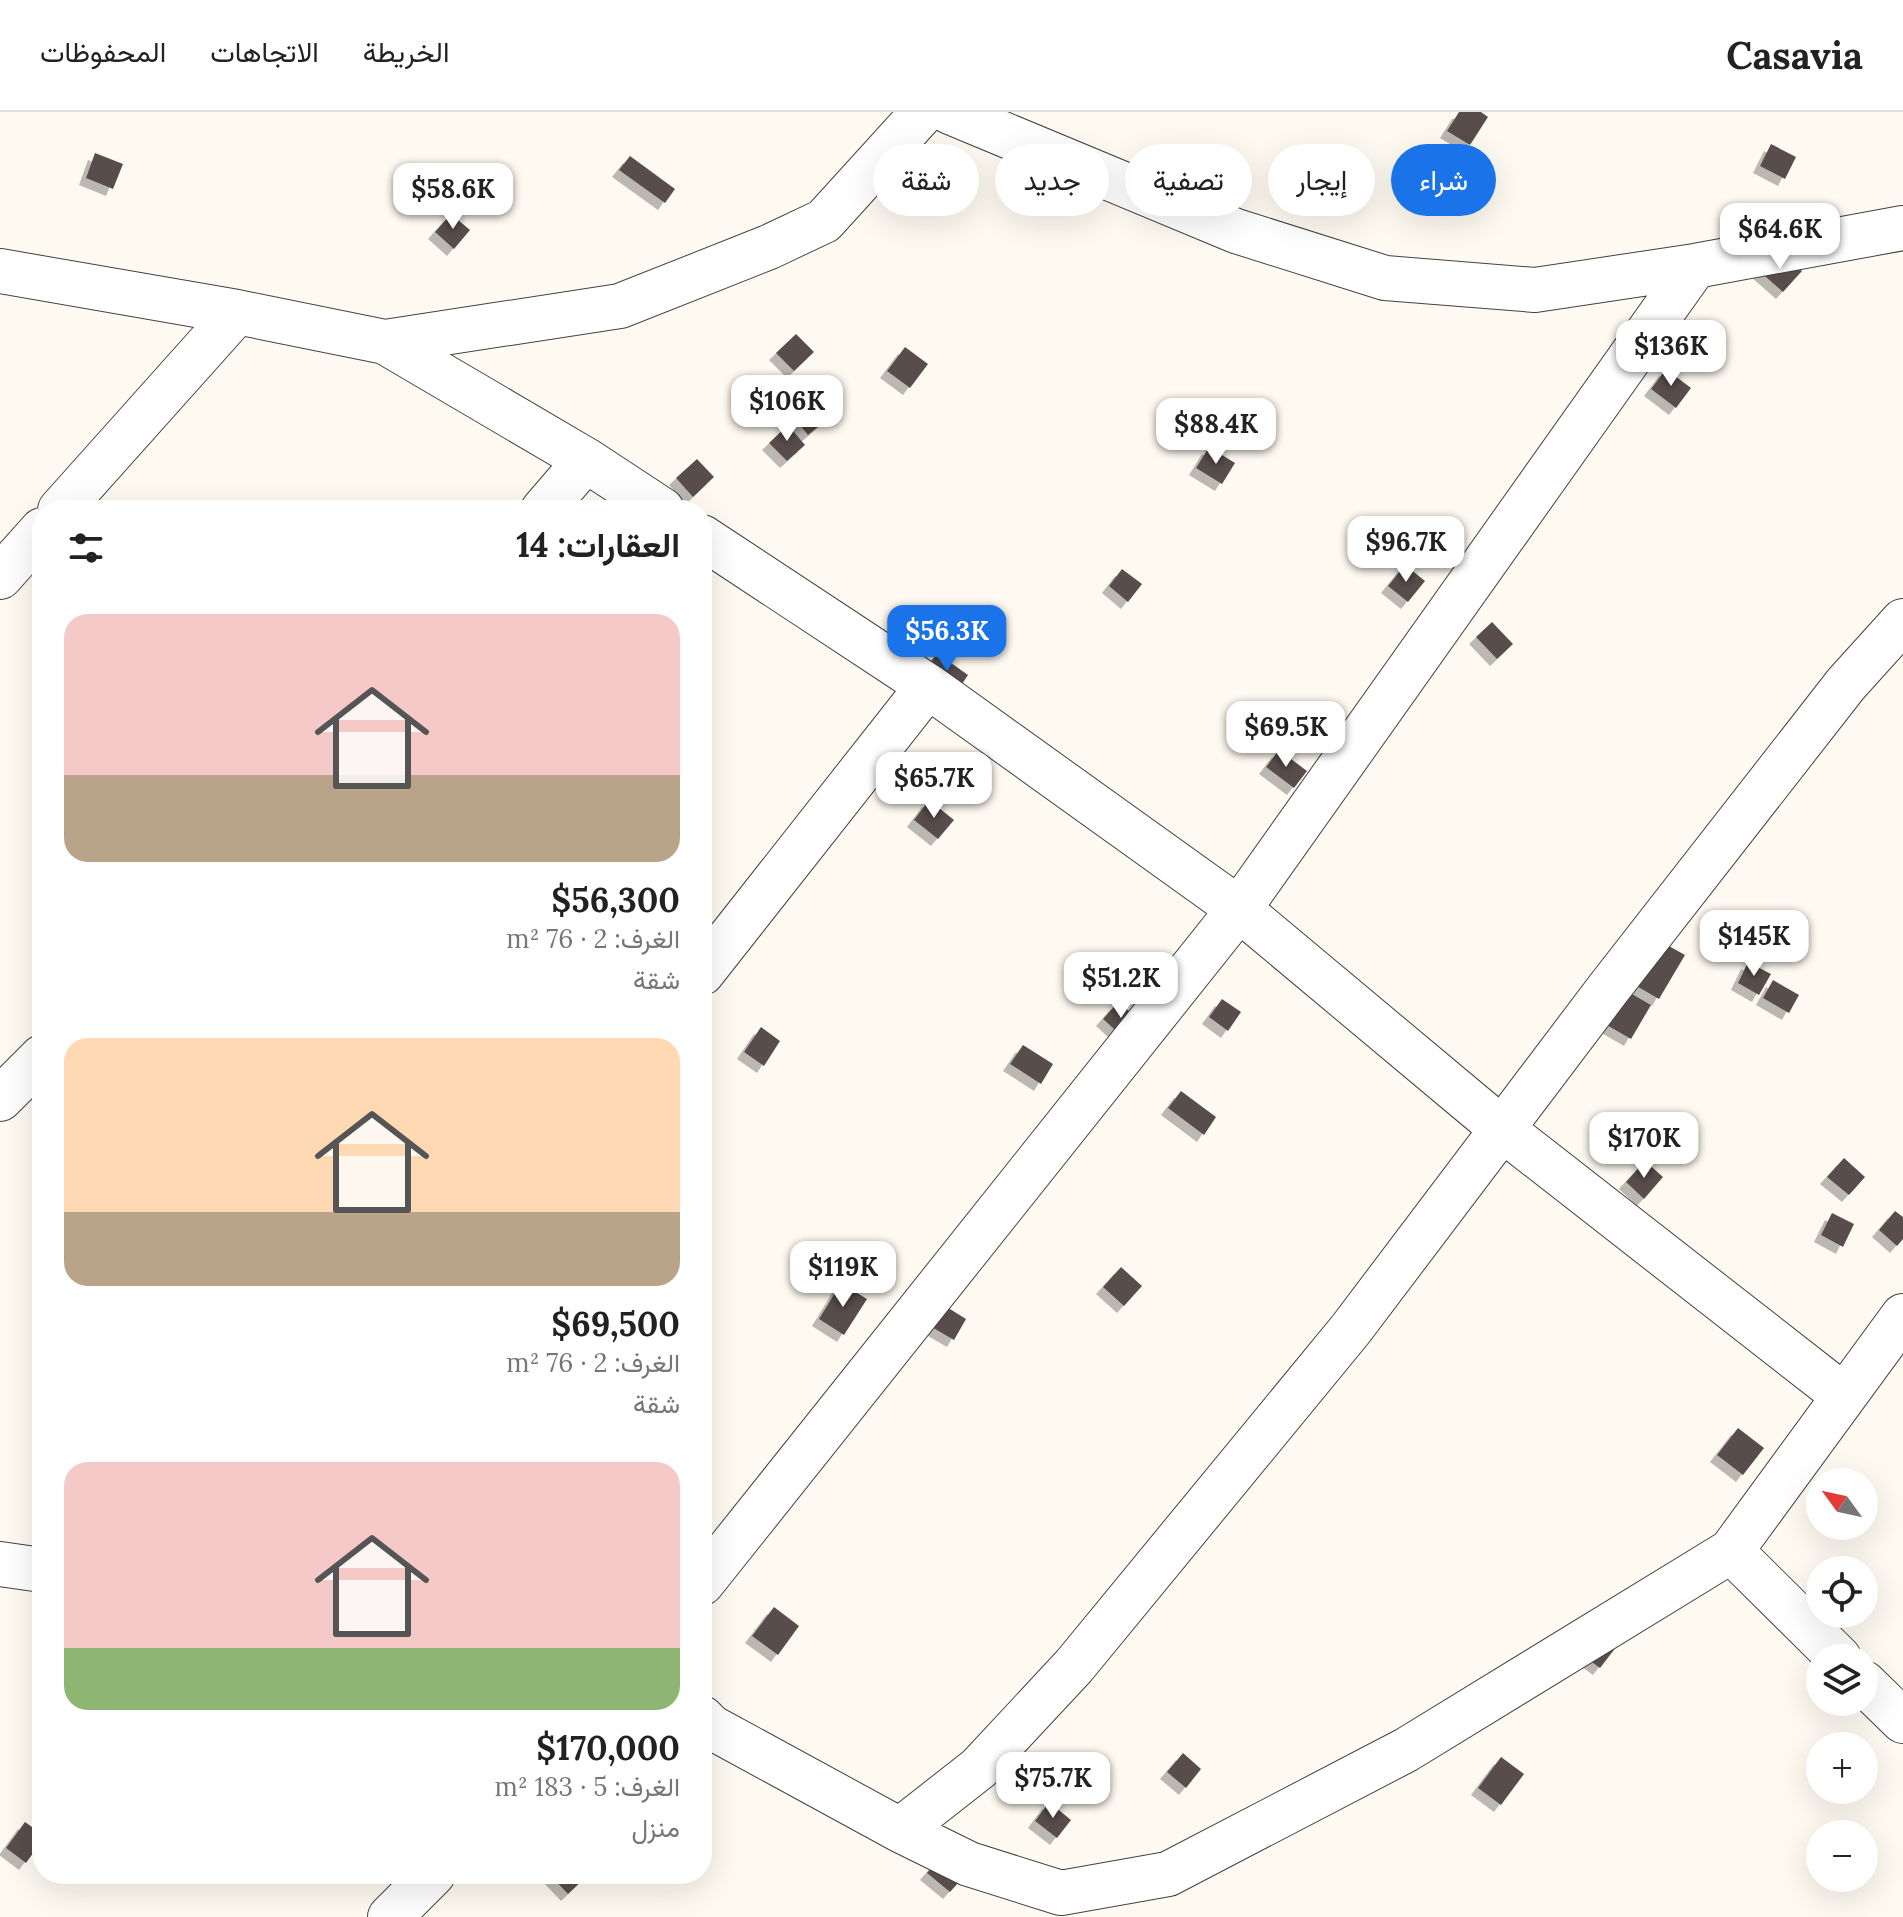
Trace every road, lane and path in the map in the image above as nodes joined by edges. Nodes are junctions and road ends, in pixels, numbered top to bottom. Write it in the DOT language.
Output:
graph roads {
  1 [pos="923,112"];
  2 [pos="950,112"];
  3 [pos="1903,228"];
  4 [pos="1695,266"];
  5 [pos="0,271"];
  6 [pos="237,312"];
  7 [pos="385,342"];
  8 [pos="586,460"];
  9 [pos="69,500"];
  10 [pos="552,500"];
  11 [pos="647,500"];
  12 [pos="32,541"];
  13 [pos="712,544"];
  14 [pos="0,577"];
  15 [pos="1903,621"];
  16 [pos="928,686"];
  17 [pos="1239,909"];
  18 [pos="712,960"];
  19 [pos="32,1067"];
  20 [pos="0,1099"];
  21 [pos="1502,1129"];
  22 [pos="1903,1316"];
  23 [pos="1844,1396"];
  24 [pos="1731,1551"];
  25 [pos="0,1564"];
  26 [pos="32,1569"];
  27 [pos="712,1570"];
  28 [pos="1825,1644"];
  29 [pos="1878,1697"];
  30 [pos="1903,1721"];
  31 [pos="712,1728"];
  32 [pos="900,1830"];
  33 [pos="423,1884"];
  34 [pos="1064,1905"];
  35 [pos="390,1917"];
  1 -- 7 [label="street"];
  2 -- 4 [label="street"];
  3 -- 4 [label="street"];
  4 -- 17 [label="street"];
  5 -- 6 [label="street"];
  6 -- 7 [label="street"];
  6 -- 9 [label="street"];
  7 -- 8 [label="street"];
  8 -- 10 [label="street"];
  8 -- 11 [label="street"];
  12 -- 14 [label="street"];
  13 -- 16 [label="street"];
  15 -- 21 [label="street"];
  16 -- 17 [label="street"];
  16 -- 18 [label="street"];
  17 -- 21 [label="street"];
  17 -- 27 [label="street"];
  19 -- 20 [label="street"];
  21 -- 23 [label="street"];
  21 -- 32 [label="street"];
  22 -- 23 [label="street"];
  23 -- 24 [label="street"];
  24 -- 28 [label="street"];
  24 -- 34 [label="street"];
  25 -- 26 [label="street"];
  29 -- 30 [label="street"];
  31 -- 32 [label="street"];
  32 -- 34 [label="street"];
  33 -- 35 [label="street"];
}
